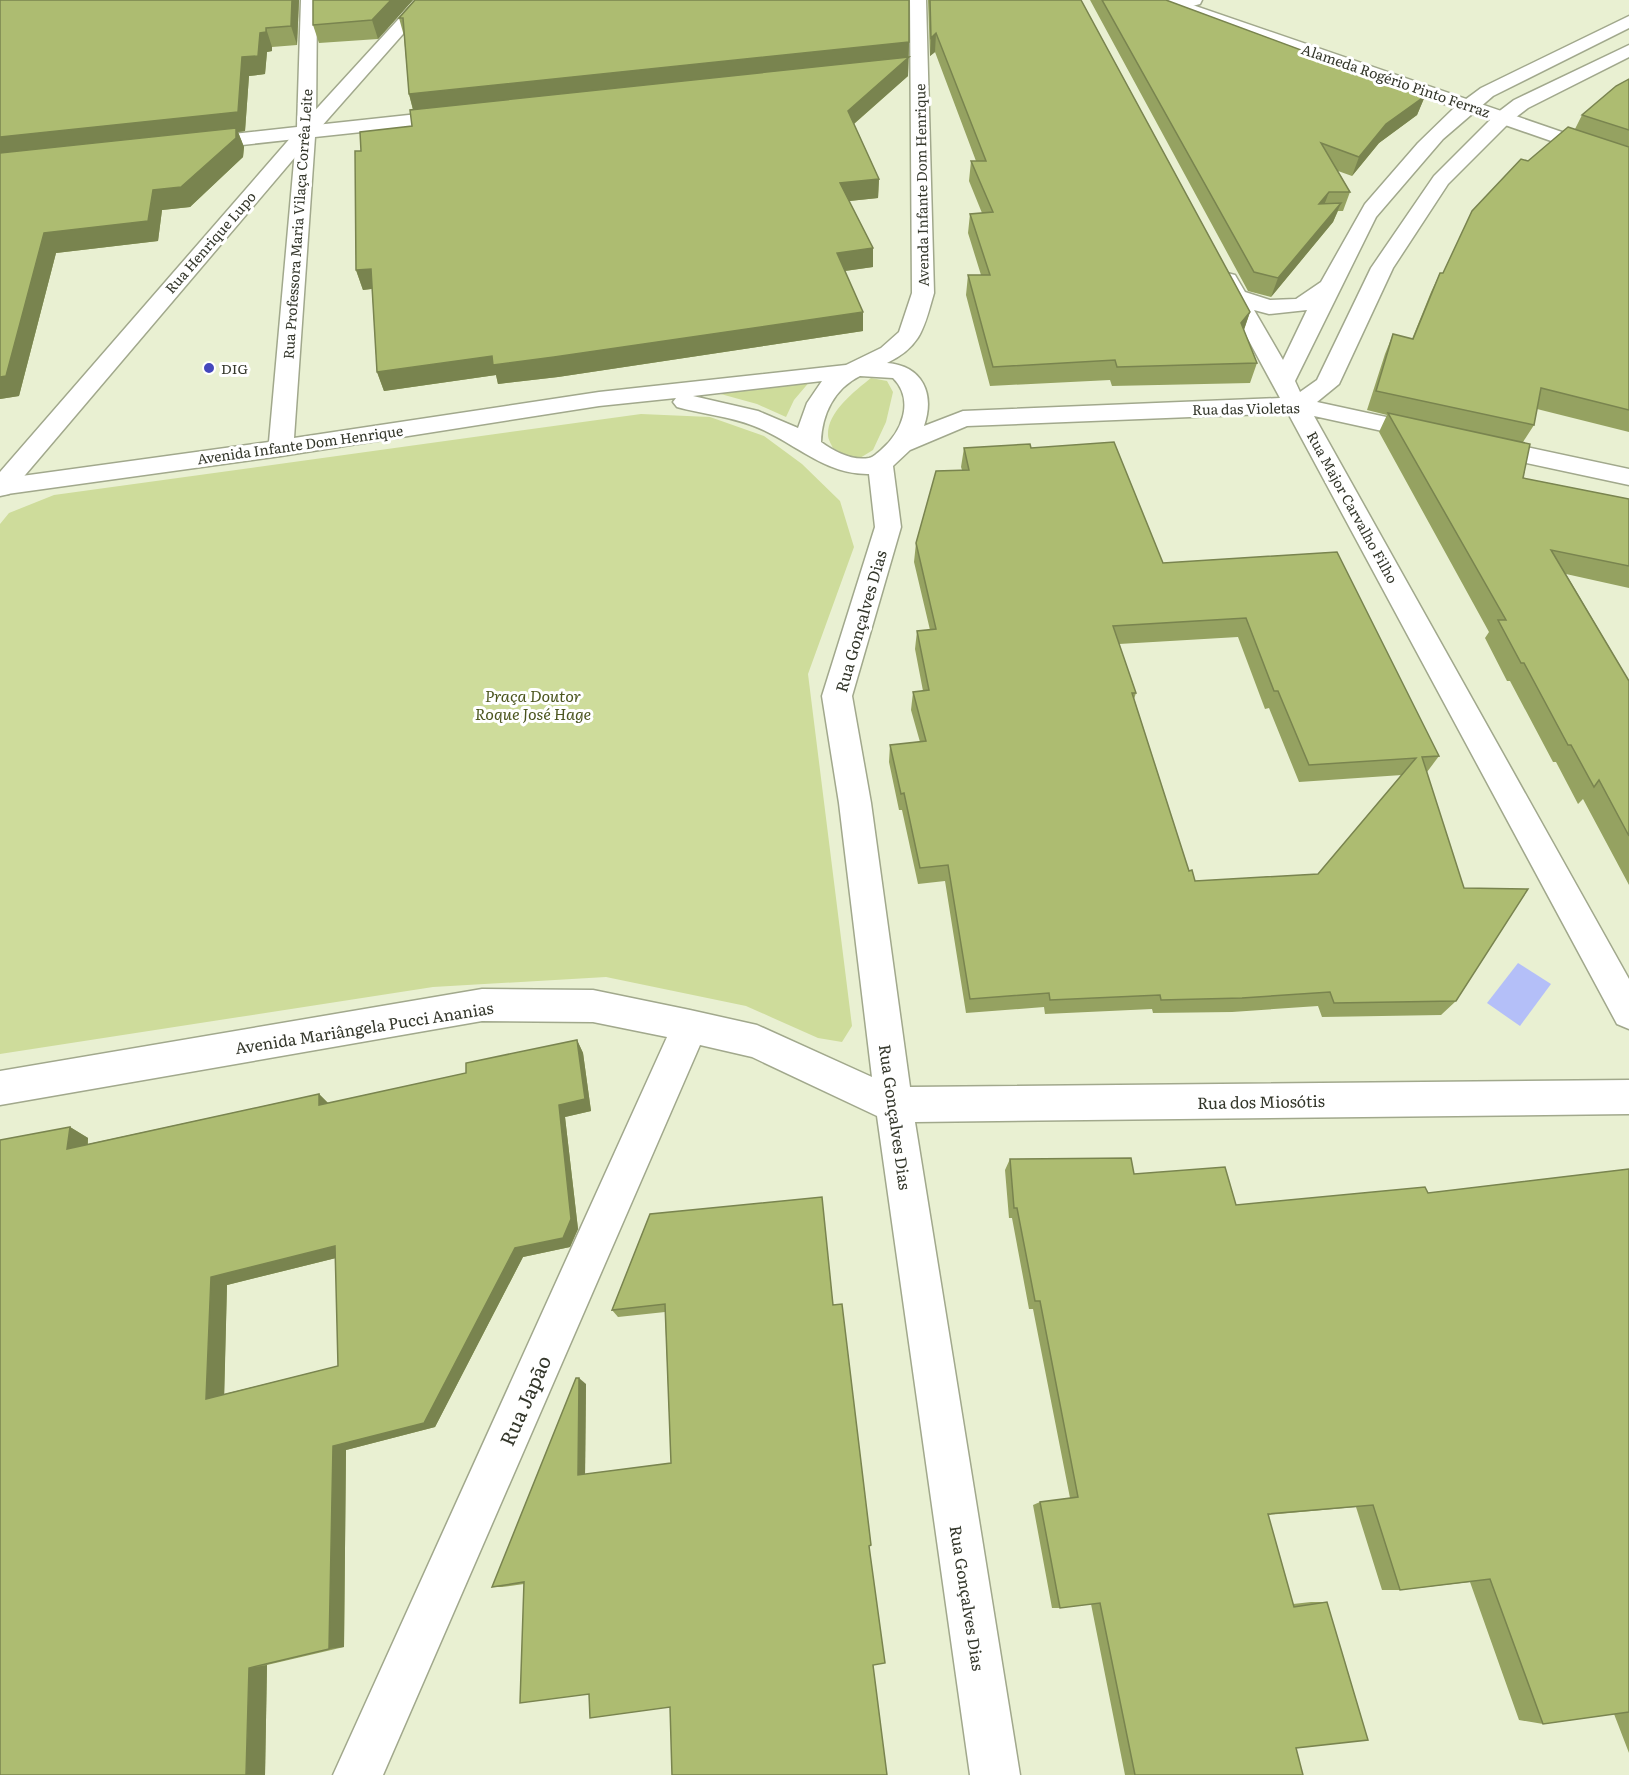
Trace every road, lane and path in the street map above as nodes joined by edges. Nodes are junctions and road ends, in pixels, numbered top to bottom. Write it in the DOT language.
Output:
graph roads {
  1 [pos="309,0"];
  2 [pos="425,0"];
  3 [pos="918,0"];
  4 [pos="1207,0"];
  5 [pos="1178,2"];
  6 [pos="1629,21"];
  7 [pos="1629,50"];
  8 [pos="919,67"];
  9 [pos="895,70"];
  10 [pos="1487,92"];
  11 [pos="1467,106"];
  12 [pos="1512,110"];
  13 [pos="1542,111"];
  14 [pos="471,114"];
  15 [pos="306,132"];
  16 [pos="176,146"];
  17 [pos="1629,162"];
  18 [pos="1220,265"];
  19 [pos="1328,287"];
  20 [pos="1236,297"];
  21 [pos="851,371"];
  22 [pos="913,385"];
  23 [pos="1290,393"];
  24 [pos="599,399"];
  25 [pos="963,419"];
  26 [pos="809,445"];
  27 [pos="281,448"];
  28 [pos="892,454"];
  29 [pos="1629,477"];
  30 [pos="0,487"];
  31 [pos="1629,1013"];
  32 [pos="690,1026"];
  33 [pos="0,1089"];
  34 [pos="1629,1097"];
  35 [pos="894,1105"];
  36 [pos="358,1775"];
  37 [pos="995,1775"];
  1 -- 15 [label="street, Rua Professora Maria Vilaça Corrêa Leite"];
  2 -- 15 [label="street, Rua Henrique Lupo"];
  3 -- 8 [label="street, Avenda Infante Dom Henrique"];
  4 -- 10 [label="street, Alameda Rogério Pinto Ferraz"];
  5 -- 11 [label="street, Alameda Rogério Pinto Ferraz"];
  6 -- 10 [label="street"];
  7 -- 12 [label="street"];
  8 -- 9 [label="street"];
  8 -- 21 [label="street, Avenda Infante Dom Henrique"];
  10 -- 11 [label="street"];
  10 -- 12 [label="street, Alameda Rogério Pinto Ferraz"];
  11 -- 12 [label="street, Alameda Rogério Pinto Ferraz"];
  11 -- 19 [label="street"];
  12 -- 13 [label="street, Alameda Rogério Pinto Ferraz"];
  12 -- 17 [label="street, Alameda Rogério Pinto Ferraz"];
  12 -- 23 [label="street"];
  14 -- 15 [label="street"];
  15 -- 16 [label="street"];
  15 -- 27 [label="street, Rua Professora Maria Vilaça Corrêa Leite"];
  15 -- 30 [label="street, Rua Henrique Lupo"];
  18 -- 20 [label="street, Rua Major Carvalho Filho"];
  19 -- 20 [label="street"];
  19 -- 23 [label="street"];
  20 -- 23 [label="street, Rua Major Carvalho Filho"];
  21 -- 22 [label="street"];
  21 -- 24 [label="street, Avenida Infante Dom Henrique"];
  21 -- 26 [label="street"];
  22 -- 25 [label="street"];
  22 -- 28 [label="street"];
  23 -- 25 [label="street, Rua das Violetas"];
  23 -- 29 [label="street, Rua das Violetas"];
  23 -- 31 [label="street, Rua Major Carvalho Filho"];
  24 -- 26 [label="street, Avenida Infante Dom Henrique"];
  24 -- 27 [label="street, Avenida Infante Dom Henrique"];
  25 -- 28 [label="street, Rua das Violetas"];
  26 -- 28 [label="street"];
  27 -- 30 [label="street, Avenida Infante Dom Henrique"];
  28 -- 35 [label="street, Rua Gonçalves Dias"];
  32 -- 33 [label="street, Avenida Mariângela Pucci Ananias"];
  32 -- 35 [label="street, Avenida Mariângela Pucci Ananias"];
  32 -- 36 [label="street, Rua Japão"];
  34 -- 35 [label="street, Rua dos Miosótis"];
  35 -- 37 [label="street, Rua Gonçalves Dias"];
}
